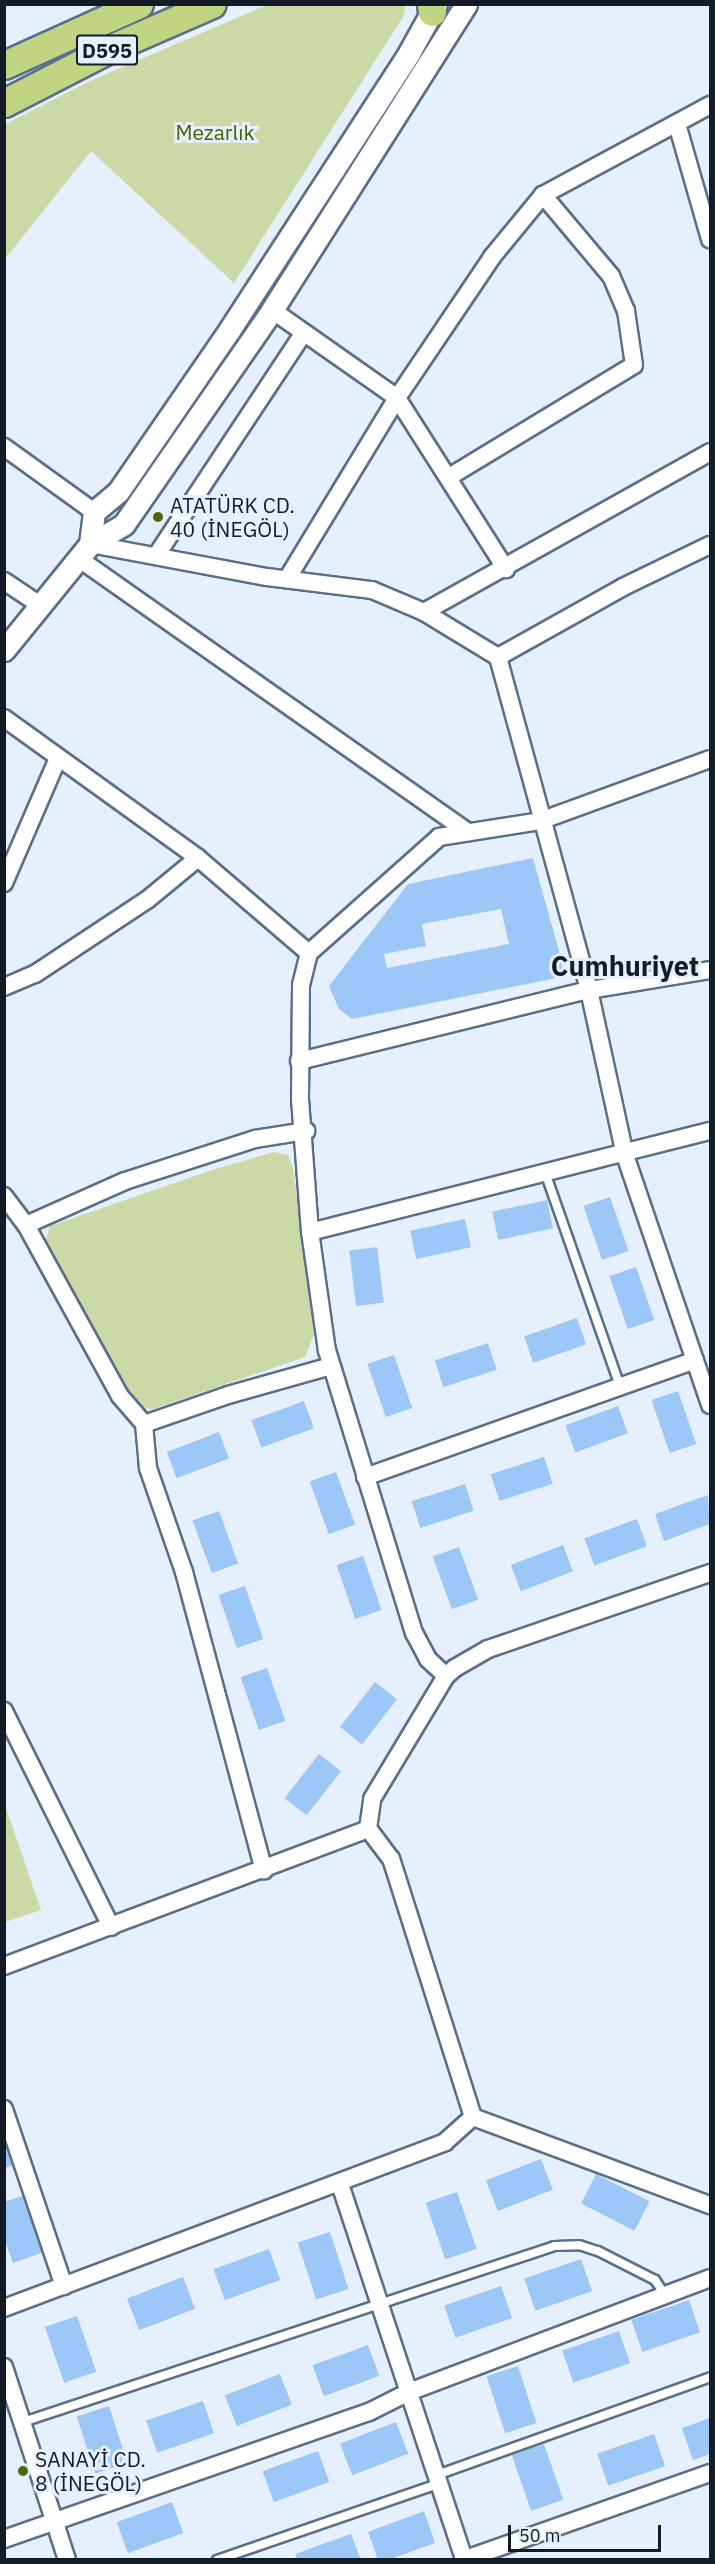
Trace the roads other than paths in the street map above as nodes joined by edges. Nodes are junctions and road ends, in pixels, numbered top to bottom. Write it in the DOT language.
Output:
graph roads {
  1 [pos="139,4"];
  2 [pos="212,4"];
  3 [pos="466,4"];
  4 [pos="433,7"];
  5 [pos="4,65"];
  6 [pos="4,103"];
  7 [pos="711,105"];
  8 [pos="677,124"];
  9 [pos="543,195"];
  10 [pos="711,239"];
  11 [pos="272,310"];
  12 [pos="303,334"];
  13 [pos="397,398"];
  14 [pos="4,447"];
  15 [pos="711,452"];
  16 [pos="449,477"];
  17 [pos="94,512"];
  18 [pos="711,545"];
  19 [pos="84,551"];
  20 [pos="156,556"];
  21 [pos="506,569"];
  22 [pos="287,579"];
  23 [pos="4,581"];
  24 [pos="40,605"];
  25 [pos="424,612"];
  26 [pos="4,650"];
  27 [pos="498,657"];
  28 [pos="4,718"];
  29 [pos="58,758"];
  30 [pos="711,759"];
  31 [pos="540,821"];
  32 [pos="468,832"];
  33 [pos="198,858"];
  34 [pos="4,883"];
  35 [pos="309,953"];
  36 [pos="711,970"];
  37 [pos="4,987"];
  38 [pos="589,990"];
  39 [pos="299,1061"];
  40 [pos="306,1131"];
  41 [pos="711,1131"];
  42 [pos="625,1155"];
  43 [pos="546,1174"];
  44 [pos="4,1196"];
  45 [pos="26,1225"];
  46 [pos="310,1232"];
  47 [pos="695,1360"];
  48 [pos="331,1366"];
  49 [pos="620,1386"];
  50 [pos="711,1405"];
  51 [pos="144,1424"];
  52 [pos="365,1477"];
  53 [pos="711,1573"];
  54 [pos="446,1677"];
  55 [pos="4,1711"];
  56 [pos="368,1829"];
  57 [pos="264,1870"];
  58 [pos="111,1927"];
  59 [pos="4,1966"];
  60 [pos="4,2109"];
  61 [pos="472,2117"];
  62 [pos="340,2184"];
  63 [pos="711,2205"];
  64 [pos="711,2278"];
  65 [pos="64,2286"];
  66 [pos="665,2295"];
  67 [pos="380,2304"];
  68 [pos="4,2308"];
  69 [pos="4,2367"];
  70 [pos="711,2377"];
  71 [pos="409,2392"];
  72 [pos="22,2422"];
  73 [pos="711,2473"];
  74 [pos="438,2479"];
  75 [pos="55,2522"];
  76 [pos="4,2539"];
  77 [pos="67,2559"];
  78 [pos="218,2559"];
  79 [pos="463,2559"];
  1 -- 5 [label="highway, D595"];
  2 -- 6 [label="highway, D595"];
  3 -- 11 [label="street"];
  4 -- 17 [label="street"];
  7 -- 8 [label="street"];
  8 -- 9 [label="street"];
  8 -- 10 [label="street"];
  9 -- 13 [label="street"];
  9 -- 16 [label="street"];
  11 -- 12 [label="street"];
  11 -- 19 [label="street"];
  12 -- 13 [label="street"];
  12 -- 20 [label="street"];
  13 -- 16 [label="street"];
  13 -- 22 [label="street"];
  14 -- 17 [label="street"];
  15 -- 21 [label="street"];
  16 -- 21 [label="street"];
  17 -- 19 [label="street"];
  18 -- 27 [label="street"];
  19 -- 20 [label="street"];
  19 -- 24 [label="street"];
  19 -- 32 [label="street"];
  20 -- 22 [label="street"];
  21 -- 25 [label="street"];
  22 -- 25 [label="street"];
  23 -- 24 [label="street"];
  24 -- 26 [label="street"];
  25 -- 27 [label="street"];
  27 -- 31 [label="street"];
  28 -- 29 [label="street"];
  29 -- 33 [label="street"];
  29 -- 34 [label="street"];
  30 -- 31 [label="street"];
  31 -- 32 [label="street"];
  31 -- 38 [label="street"];
  32 -- 35 [label="street"];
  33 -- 35 [label="street"];
  33 -- 37 [label="street"];
  35 -- 39 [label="street"];
  36 -- 38 [label="street"];
  38 -- 39 [label="street"];
  38 -- 42 [label="street"];
  39 -- 40 [label="street"];
  40 -- 45 [label="street"];
  40 -- 46 [label="street"];
  41 -- 42 [label="street"];
  42 -- 43 [label="street"];
  42 -- 47 [label="street"];
  43 -- 46 [label="street"];
  43 -- 49 [label="lane"];
  44 -- 45 [label="street"];
  45 -- 51 [label="street"];
  46 -- 48 [label="street"];
  47 -- 49 [label="street"];
  47 -- 50 [label="street"];
  48 -- 51 [label="street"];
  48 -- 52 [label="street"];
  49 -- 52 [label="street"];
  51 -- 57 [label="street"];
  52 -- 54 [label="street"];
  53 -- 54 [label="street"];
  54 -- 56 [label="street"];
  55 -- 58 [label="street"];
  56 -- 57 [label="street"];
  56 -- 61 [label="street"];
  57 -- 58 [label="street"];
  58 -- 59 [label="street"];
  60 -- 65 [label="street"];
  61 -- 62 [label="street"];
  61 -- 63 [label="street"];
  62 -- 65 [label="street"];
  62 -- 67 [label="street"];
  64 -- 66 [label="street"];
  65 -- 68 [label="street"];
  66 -- 67 [label="lane"];
  66 -- 71 [label="street"];
  67 -- 71 [label="street"];
  67 -- 72 [label="lane"];
  69 -- 72 [label="street"];
  70 -- 74 [label="lane"];
  71 -- 74 [label="street"];
  71 -- 75 [label="street"];
  72 -- 75 [label="street"];
  73 -- 79 [label="street"];
  74 -- 78 [label="lane"];
  74 -- 79 [label="street"];
  75 -- 76 [label="street"];
  75 -- 77 [label="street"];
}
